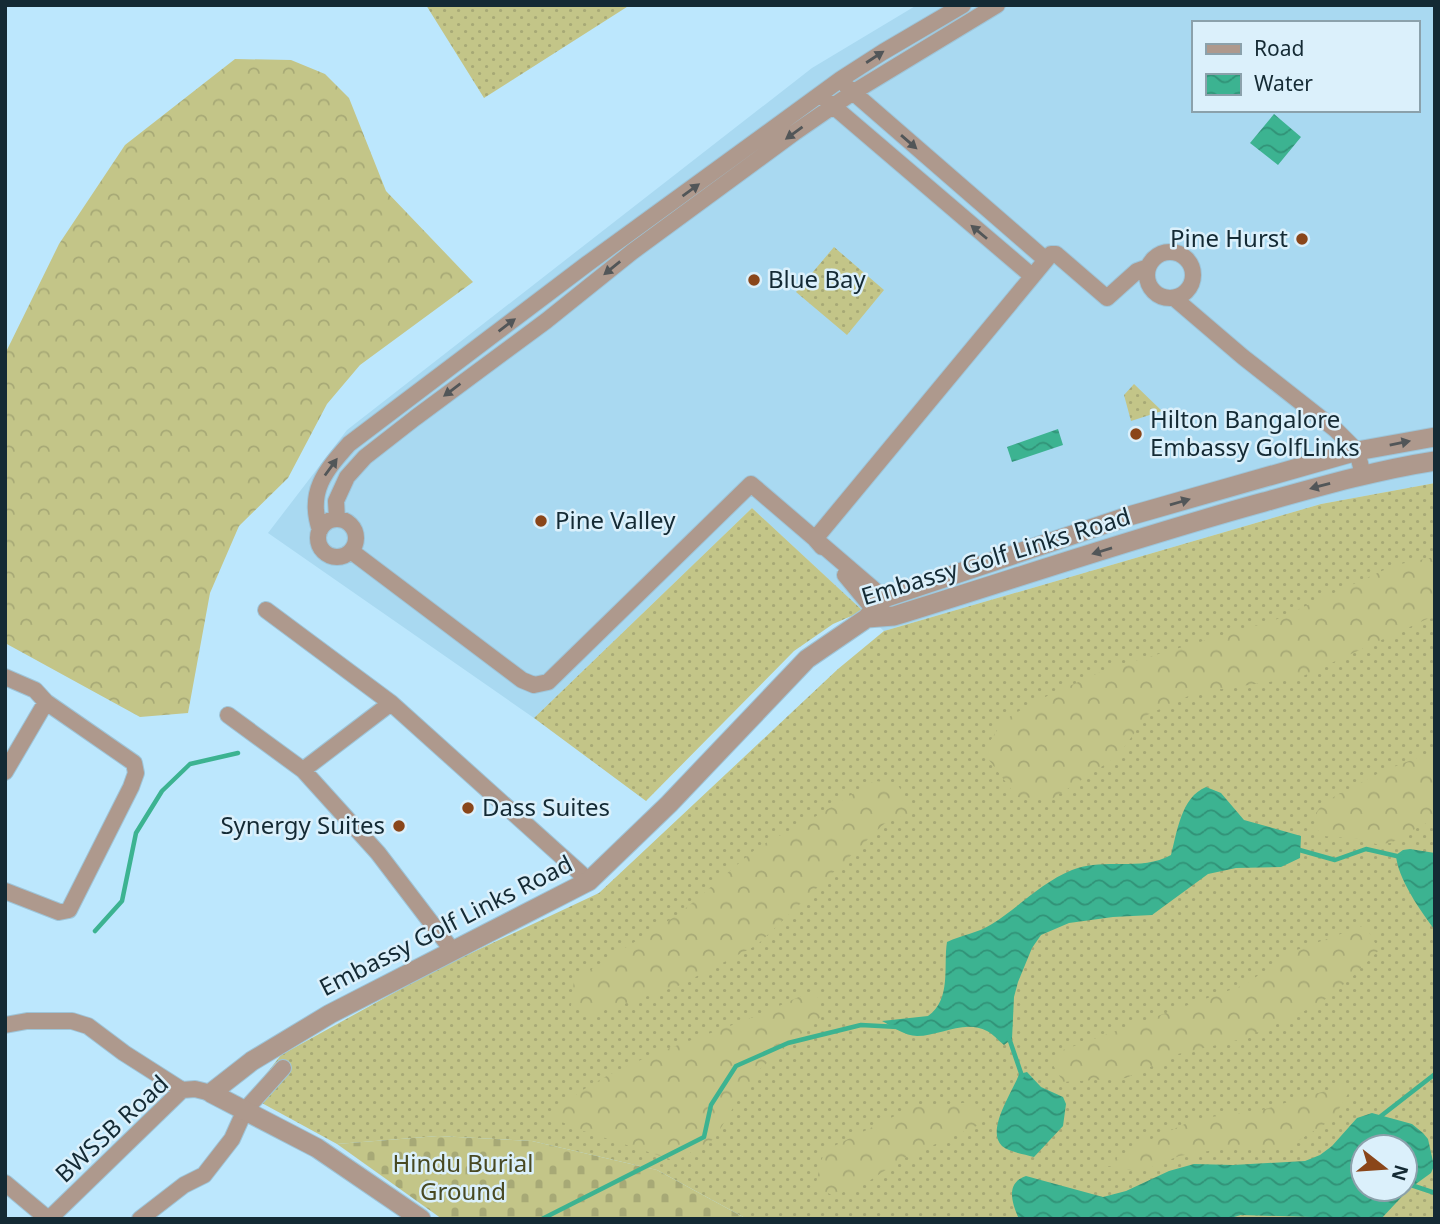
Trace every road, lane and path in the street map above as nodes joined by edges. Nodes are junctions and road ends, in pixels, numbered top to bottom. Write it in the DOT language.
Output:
graph roads {
  1 [pos="963,5"];
  2 [pos="997,5"];
  3 [pos="841,79"];
  4 [pos="852,93"];
  5 [pos="827,101"];
  6 [pos="1046,260"];
  7 [pos="1148,267"];
  8 [pos="1032,276"];
  9 [pos="1174,298"];
  10 [pos="1435,437"];
  11 [pos="1357,452"];
  12 [pos="1435,461"];
  13 [pos="1363,475"];
  14 [pos="1147,511"];
  15 [pos="337,519"];
  16 [pos="320,530"];
  17 [pos="1156,534"];
  18 [pos="815,539"];
  19 [pos="351,551"];
  20 [pos="266,610"];
  21 [pos="880,610"];
  22 [pos="5,677"];
  23 [pos="46,702"];
  24 [pos="391,703"];
  25 [pos="228,715"];
  26 [pos="303,770"];
  27 [pos="5,772"];
  28 [pos="589,881"];
  29 [pos="5,891"];
  30 [pos="452,950"];
  31 [pos="5,1026"];
  32 [pos="283,1068"];
  33 [pos="182,1090"];
  34 [pos="211,1093"];
  35 [pos="245,1110"];
  36 [pos="5,1183"];
  37 [pos="48,1219"];
  38 [pos="140,1219"];
  39 [pos="421,1219"];
  3 -- 1 [label="street, one-way"];
  2 -- 4 [label="street"];
  3 -- 4 [label="street"];
  3 -- 5 [label="street"];
  4 -- 5 [label="street"];
  4 -- 6 [label="street, one-way"];
  8 -- 5 [label="street, one-way"];
  5 -- 15 [label="street, one-way"];
  16 -- 5 [label="street, one-way"];
  6 -- 7 [label="street"];
  6 -- 8 [label="street"];
  7 -- 9 [label="street"];
  7 -- 9 [label="street"];
  8 -- 18 [label="street"];
  9 -- 11 [label="street"];
  11 -- 10 [label="street, one-way"];
  11 -- 13 [label="street"];
  14 -- 11 [label="street, one-way"];
  12 -- 13 [label="street, Embassy Golf Links Road"];
  13 -- 17 [label="street, Embassy Golf Links Road, one-way"];
  14 -- 17 [label="street"];
  14 -- 21 [label="street"];
  15 -- 16 [label="street"];
  15 -- 19 [label="street"];
  16 -- 19 [label="street"];
  17 -- 21 [label="street, Embassy Golf Links Road, one-way"];
  18 -- 19 [label="street"];
  18 -- 21 [label="street"];
  20 -- 24 [label="street"];
  21 -- 28 [label="street, Embassy Golf Links Road"];
  22 -- 23 [label="street"];
  23 -- 27 [label="street"];
  23 -- 29 [label="street"];
  24 -- 26 [label="street"];
  24 -- 28 [label="street"];
  25 -- 26 [label="street"];
  26 -- 30 [label="street"];
  28 -- 30 [label="street, Embassy Golf Links Road"];
  30 -- 34 [label="street, Embassy Golf Links Road"];
  31 -- 33 [label="street"];
  32 -- 35 [label="street"];
  33 -- 34 [label="street, BWSSB Road"];
  33 -- 37 [label="street, BWSSB Road"];
  34 -- 35 [label="street"];
  35 -- 38 [label="street"];
  35 -- 39 [label="street"];
  36 -- 37 [label="street"];
}
